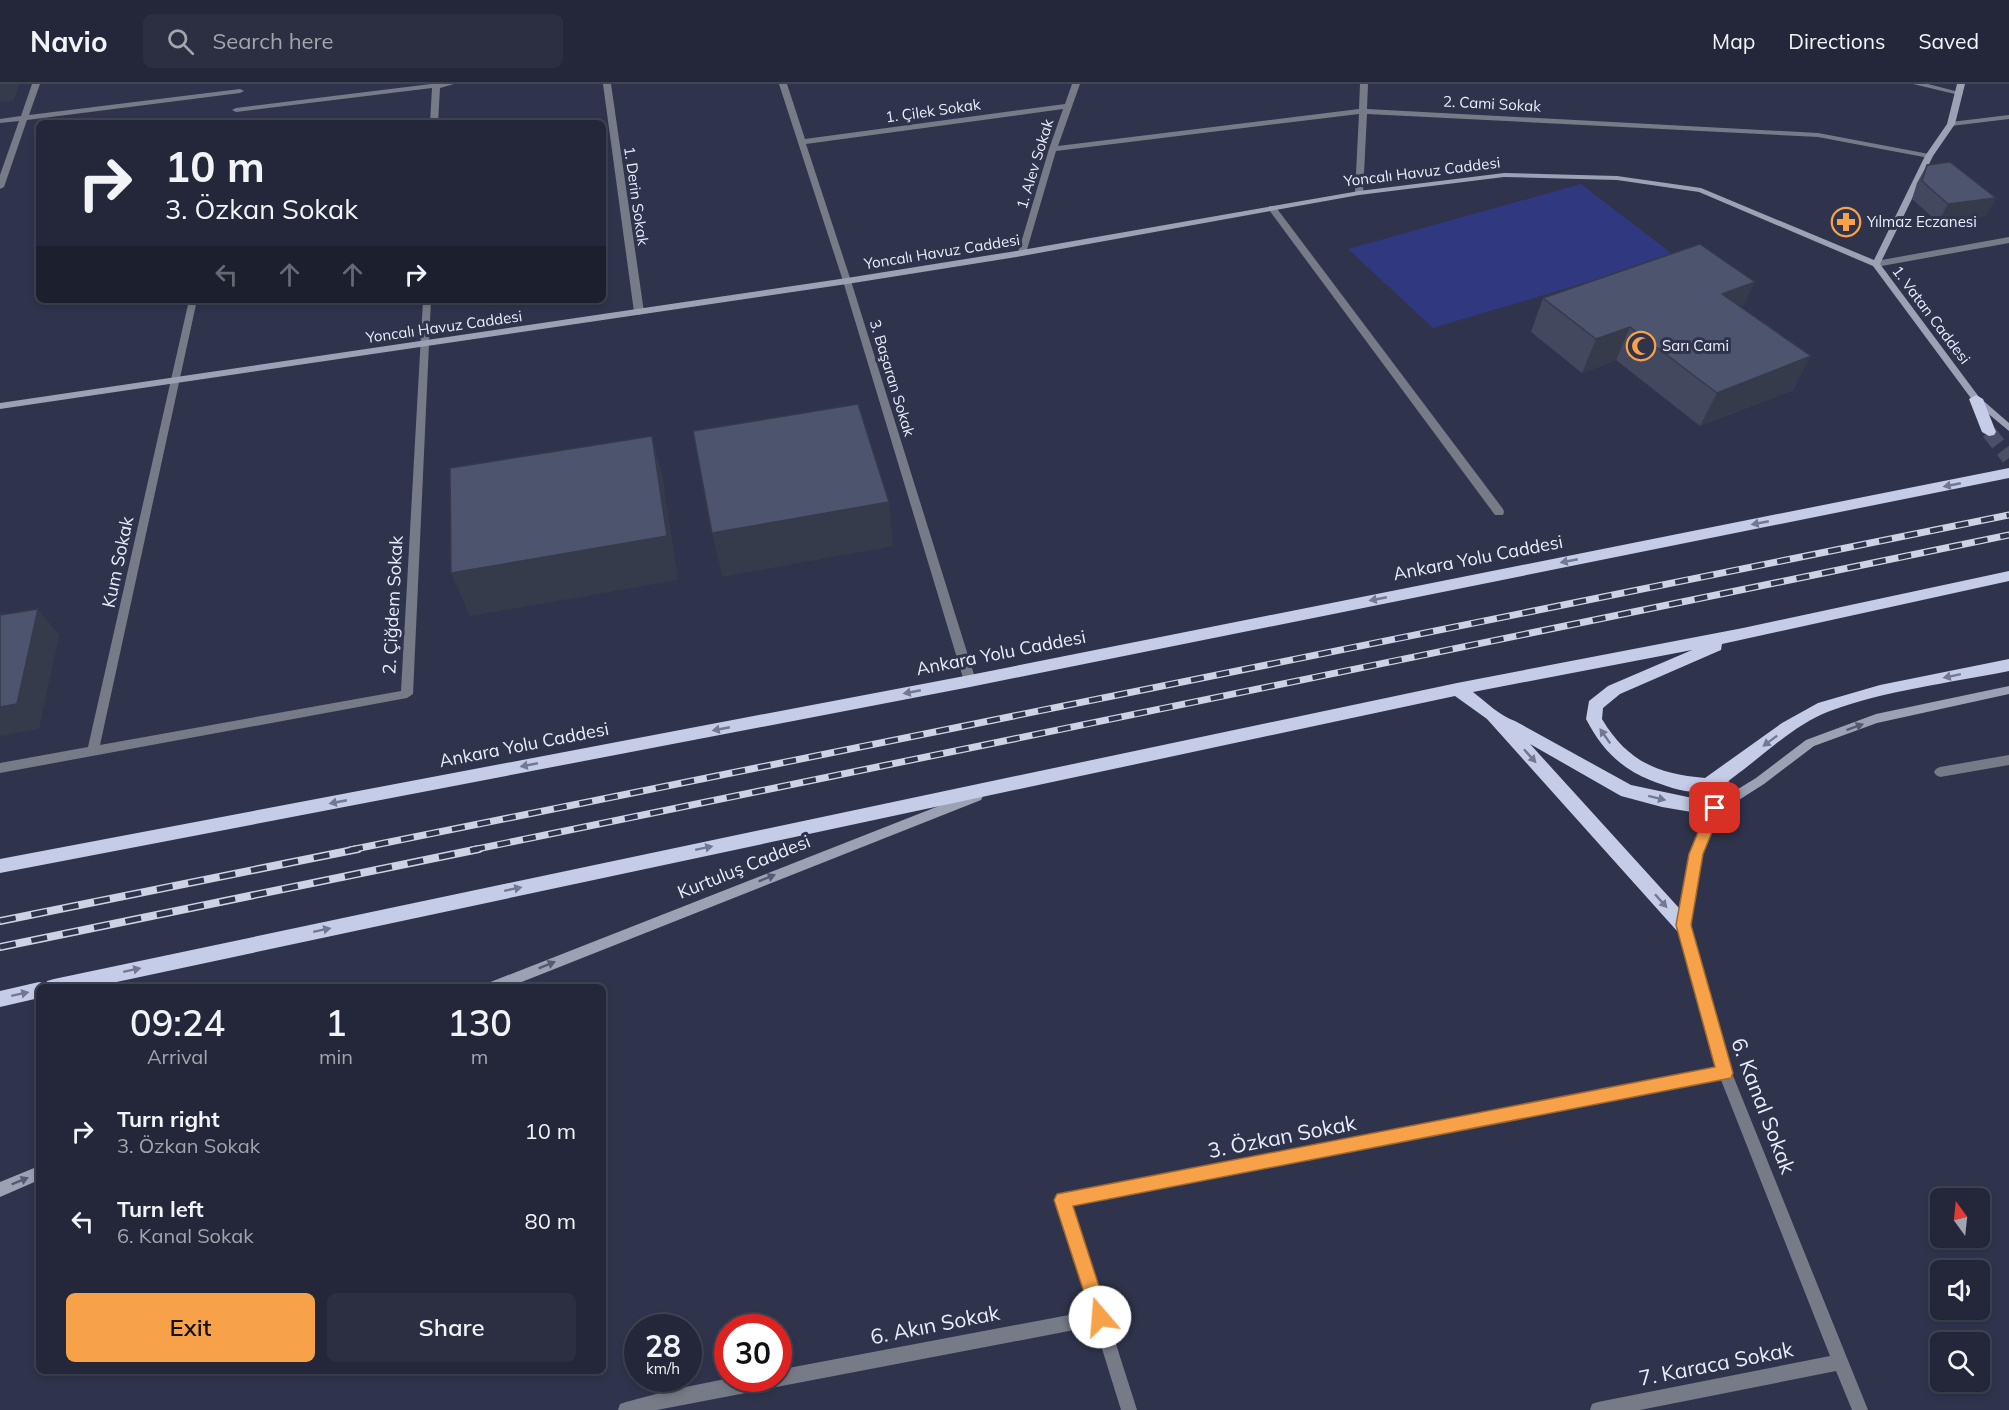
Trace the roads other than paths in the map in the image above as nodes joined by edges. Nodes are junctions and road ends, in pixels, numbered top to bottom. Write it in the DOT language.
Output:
graph roads {
  1 [pos="36,84"];
  2 [pos="450,84"];
  3 [pos="607,84"];
  4 [pos="783,84"];
  5 [pos="1076,84"];
  6 [pos="1364,84"];
  7 [pos="1917,84"];
  8 [pos="436,85"];
  9 [pos="240,88"];
  10 [pos="1960,89"];
  11 [pos="1067,106"];
  12 [pos="1363,111"];
  13 [pos="2009,117"];
  14 [pos="26,118"];
  15 [pos="434,120"];
  16 [pos="0,121"];
  17 [pos="1951,124"];
  18 [pos="802,142"];
  19 [pos="1053,149"];
  20 [pos="1929,156"];
  21 [pos="0,187"];
  22 [pos="1359,193"];
  23 [pos="1272,208"];
  24 [pos="2009,240"];
  25 [pos="1022,253"];
  26 [pos="1876,264"];
  27 [pos="847,281"];
  28 [pos="192,303"];
  29 [pos="427,303"];
  30 [pos="639,312"];
  31 [pos="425,343"];
  32 [pos="175,381"];
  33 [pos="1976,399"];
  34 [pos="0,406"];
  35 [pos="2009,428"];
  36 [pos="1989,432"];
  37 [pos="2009,473"];
  38 [pos="1499,512"];
  39 [pos="2009,576"];
  40 [pos="1743,634"];
  41 [pos="2009,665"];
  42 [pos="970,681"];
  43 [pos="1457,689"];
  44 [pos="2009,690"];
  45 [pos="1493,715"];
  46 [pos="93,751"];
  47 [pos="2009,760"];
  48 [pos="0,768"];
  49 [pos="1940,772"];
  50 [pos="1725,774"];
  51 [pos="1010,783"];
  52 [pos="1715,808"];
  53 [pos="0,867"];
  54 [pos="1683,925"];
  55 [pos="68,984"];
  56 [pos="501,984"];
  57 [pos="36,991"];
  58 [pos="0,999"];
  59 [pos="1725,1073"];
  60 [pos="36,1174"];
  61 [pos="0,1190"];
  62 [pos="1100,1317"];
  63 [pos="1842,1362"];
  64 [pos="792,1375"];
  65 [pos="714,1390"];
  66 [pos="626,1410"];
  67 [pos="1129,1410"];
  68 [pos="1598,1410"];
  69 [pos="1860,1410"];
  1 -- 14 [label="street"];
  2 -- 8 [label="street"];
  3 -- 30 [label="street, 1. Derin Sokak"];
  4 -- 18 [label="street, 3. Başaran Sokak"];
  5 -- 11 [label="street, 1. Alev Sokak"];
  6 -- 12 [label="street"];
  7 -- 10 [label="street"];
  8 -- 9 [label="street"];
  8 -- 15 [label="street"];
  9 -- 14 [label="street"];
  10 -- 17 [label="main road, 1. Vatan Caddesi"];
  11 -- 18 [label="street, 1. Çilek Sokak"];
  11 -- 19 [label="street, 1. Alev Sokak"];
  12 -- 19 [label="street, 2. Cami Sokak"];
  12 -- 20 [label="street, 2. Cami Sokak"];
  12 -- 22 [label="street"];
  13 -- 17 [label="street"];
  14 -- 16 [label="street"];
  14 -- 21 [label="street"];
  17 -- 20 [label="main road, 1. Vatan Caddesi"];
  18 -- 27 [label="street, 3. Başaran Sokak"];
  19 -- 25 [label="street, 1. Alev Sokak"];
  20 -- 26 [label="main road, 1. Vatan Caddesi"];
  22 -- 23 [label="main road, Yoncalı Havuz Caddesi"];
  22 -- 26 [label="main road, Yoncalı Havuz Caddesi"];
  23 -- 25 [label="main road, Yoncalı Havuz Caddesi"];
  23 -- 38 [label="street"];
  24 -- 26 [label="street"];
  25 -- 27 [label="main road, Yoncalı Havuz Caddesi"];
  26 -- 33 [label="main road, 1. Vatan Caddesi"];
  27 -- 30 [label="main road, Yoncalı Havuz Caddesi"];
  27 -- 42 [label="street, 3. Başaran Sokak"];
  28 -- 32 [label="street, Kum Sokak"];
  29 -- 31 [label="street"];
  30 -- 31 [label="main road, Yoncalı Havuz Caddesi"];
  31 -- 32 [label="main road, Yoncalı Havuz Caddesi"];
  31 -- 46 [label="street, 2. Çiğdem Sokak"];
  32 -- 34 [label="main road, Yoncalı Havuz Caddesi"];
  32 -- 46 [label="street, Kum Sokak"];
  33 -- 35 [label="main road, 1. Vatan Caddesi"];
  33 -- 36 [label="highway"];
  37 -- 42 [label="highway, Ankara Yolu Caddesi, one-way"];
  39 -- 40 [label="highway"];
  40 -- 43 [label="highway"];
  50 -- 40 [label="highway, one-way"];
  41 -- 50 [label="highway, one-way"];
  42 -- 53 [label="highway, Ankara Yolu Caddesi, one-way"];
  43 -- 45 [label="highway"];
  43 -- 51 [label="highway"];
  52 -- 44 [label="main road, one-way"];
  45 -- 52 [label="highway, one-way"];
  45 -- 54 [label="highway, one-way"];
  46 -- 48 [label="street"];
  47 -- 49 [label="street"];
  50 -- 52 [label="main road, 6. Kanal Sokak"];
  55 -- 51 [label="highway, one-way"];
  56 -- 51 [label="main road, Kurtuluş Caddesi, one-way"];
  52 -- 54 [label="main road, 6. Kanal Sokak"];
  54 -- 59 [label="street, 6. Kanal Sokak"];
  58 -- 57 [label="highway, one-way"];
  59 -- 62 [label="street, 3. Özkan Sokak"];
  59 -- 63 [label="street, 6. Kanal Sokak"];
  61 -- 60 [label="main road, one-way"];
  62 -- 64 [label="street, 6. Akın Sokak"];
  62 -- 67 [label="street, 3. Özkan Sokak"];
  63 -- 68 [label="street, 7. Karaca Sokak"];
  63 -- 69 [label="street, 6. Kanal Sokak"];
  65 -- 66 [label="street, 6. Akın Sokak"];
}
